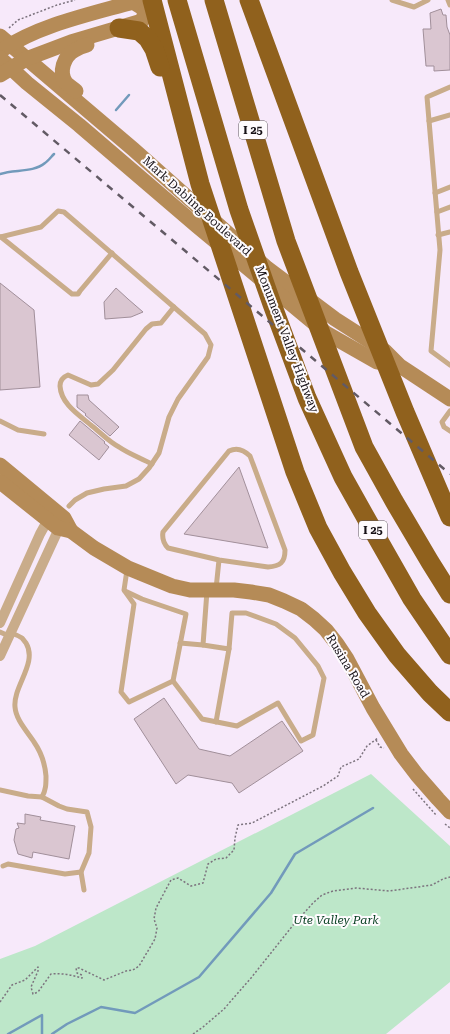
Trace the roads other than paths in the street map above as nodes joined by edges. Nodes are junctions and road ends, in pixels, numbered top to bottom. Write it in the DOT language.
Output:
graph roads {
  1 [pos="176,0"];
  2 [pos="214,0"];
  3 [pos="249,0"];
  4 [pos="392,0"];
  5 [pos="448,0"];
  6 [pos="425,1"];
  7 [pos="450,5"];
  8 [pos="151,6"];
  9 [pos="119,28"];
  10 [pos="95,35"];
  11 [pos="4,41"];
  12 [pos="0,58"];
  13 [pos="26,59"];
  14 [pos="6,72"];
  15 [pos="450,87"];
  16 [pos="90,112"];
  17 [pos="450,115"];
  18 [pos="429,121"];
  19 [pos="192,162"];
  20 [pos="450,187"];
  21 [pos="435,193"];
  22 [pos="450,207"];
  23 [pos="437,212"];
  24 [pos="450,232"];
  25 [pos="438,235"];
  26 [pos="0,237"];
  27 [pos="112,253"];
  28 [pos="174,307"];
  29 [pos="450,365"];
  30 [pos="400,366"];
  31 [pos="450,399"];
  32 [pos="450,412"];
  33 [pos="0,421"];
  34 [pos="450,431"];
  35 [pos="44,434"];
  36 [pos="152,464"];
  37 [pos="0,465"];
  38 [pos="0,482"];
  39 [pos="450,518"];
  40 [pos="61,519"];
  41 [pos="219,560"];
  42 [pos="128,568"];
  43 [pos="124,590"];
  44 [pos="212,590"];
  45 [pos="450,594"];
  46 [pos="0,623"];
  47 [pos="7,634"];
  48 [pos="180,643"];
  49 [pos="203,645"];
  50 [pos="229,649"];
  51 [pos="450,655"];
  52 [pos="0,656"];
  53 [pos="173,681"];
  54 [pos="450,712"];
  55 [pos="216,722"];
  56 [pos="0,790"];
  57 [pos="42,797"];
  58 [pos="450,812"];
  59 [pos="3,866"];
  60 [pos="81,872"];
  61 [pos="84,890"];
  1 -- 8 [label="street"];
  1 -- 51 [label="highway, Monument Valley Highway / I 25"];
  2 -- 45 [label="highway, I 25"];
  3 -- 39 [label="highway"];
  4 -- 6 [label="lane"];
  5 -- 7 [label="lane"];
  8 -- 9 [label="street"];
  8 -- 11 [label="street"];
  8 -- 19 [label="highway"];
  9 -- 10 [label="street"];
  9 -- 19 [label="highway"];
  10 -- 13 [label="street"];
  10 -- 16 [label="street"];
  11 -- 13 [label="street, Mark Dabling Boulevard"];
  12 -- 14 [label="street, Mark Dabling Boulevard"];
  13 -- 14 [label="street"];
  13 -- 16 [label="street, Mark Dabling Boulevard"];
  14 -- 30 [label="street, Mark Dabling Boulevard"];
  15 -- 18 [label="lane"];
  16 -- 30 [label="street, Mark Dabling Boulevard"];
  17 -- 18 [label="lane"];
  18 -- 21 [label="lane"];
  19 -- 54 [label="highway"];
  20 -- 21 [label="lane"];
  21 -- 23 [label="lane"];
  22 -- 23 [label="lane"];
  23 -- 25 [label="lane"];
  24 -- 25 [label="lane"];
  25 -- 29 [label="lane"];
  26 -- 27 [label="lane"];
  26 -- 27 [label="lane"];
  27 -- 28 [label="lane"];
  28 -- 36 [label="lane"];
  28 -- 36 [label="lane"];
  30 -- 31 [label="street, Mark Dabling Boulevard"];
  32 -- 34 [label="lane"];
  33 -- 35 [label="lane"];
  36 -- 40 [label="lane"];
  37 -- 40 [label="street"];
  38 -- 40 [label="street"];
  40 -- 42 [label="street, Rusina Road"];
  40 -- 46 [label="street"];
  40 -- 47 [label="street"];
  41 -- 41 [label="lane"];
  41 -- 44 [label="lane"];
  42 -- 43 [label="lane"];
  42 -- 44 [label="street, Rusina Road"];
  43 -- 48 [label="lane"];
  43 -- 53 [label="lane"];
  44 -- 49 [label="lane"];
  44 -- 58 [label="street, Rusina Road"];
  47 -- 52 [label="street"];
  47 -- 57 [label="lane"];
  48 -- 49 [label="lane"];
  48 -- 53 [label="lane"];
  49 -- 50 [label="lane"];
  50 -- 55 [label="lane"];
  50 -- 55 [label="lane"];
  53 -- 55 [label="lane"];
  56 -- 57 [label="lane"];
  57 -- 60 [label="lane"];
  59 -- 60 [label="lane"];
  60 -- 61 [label="lane"];
}
